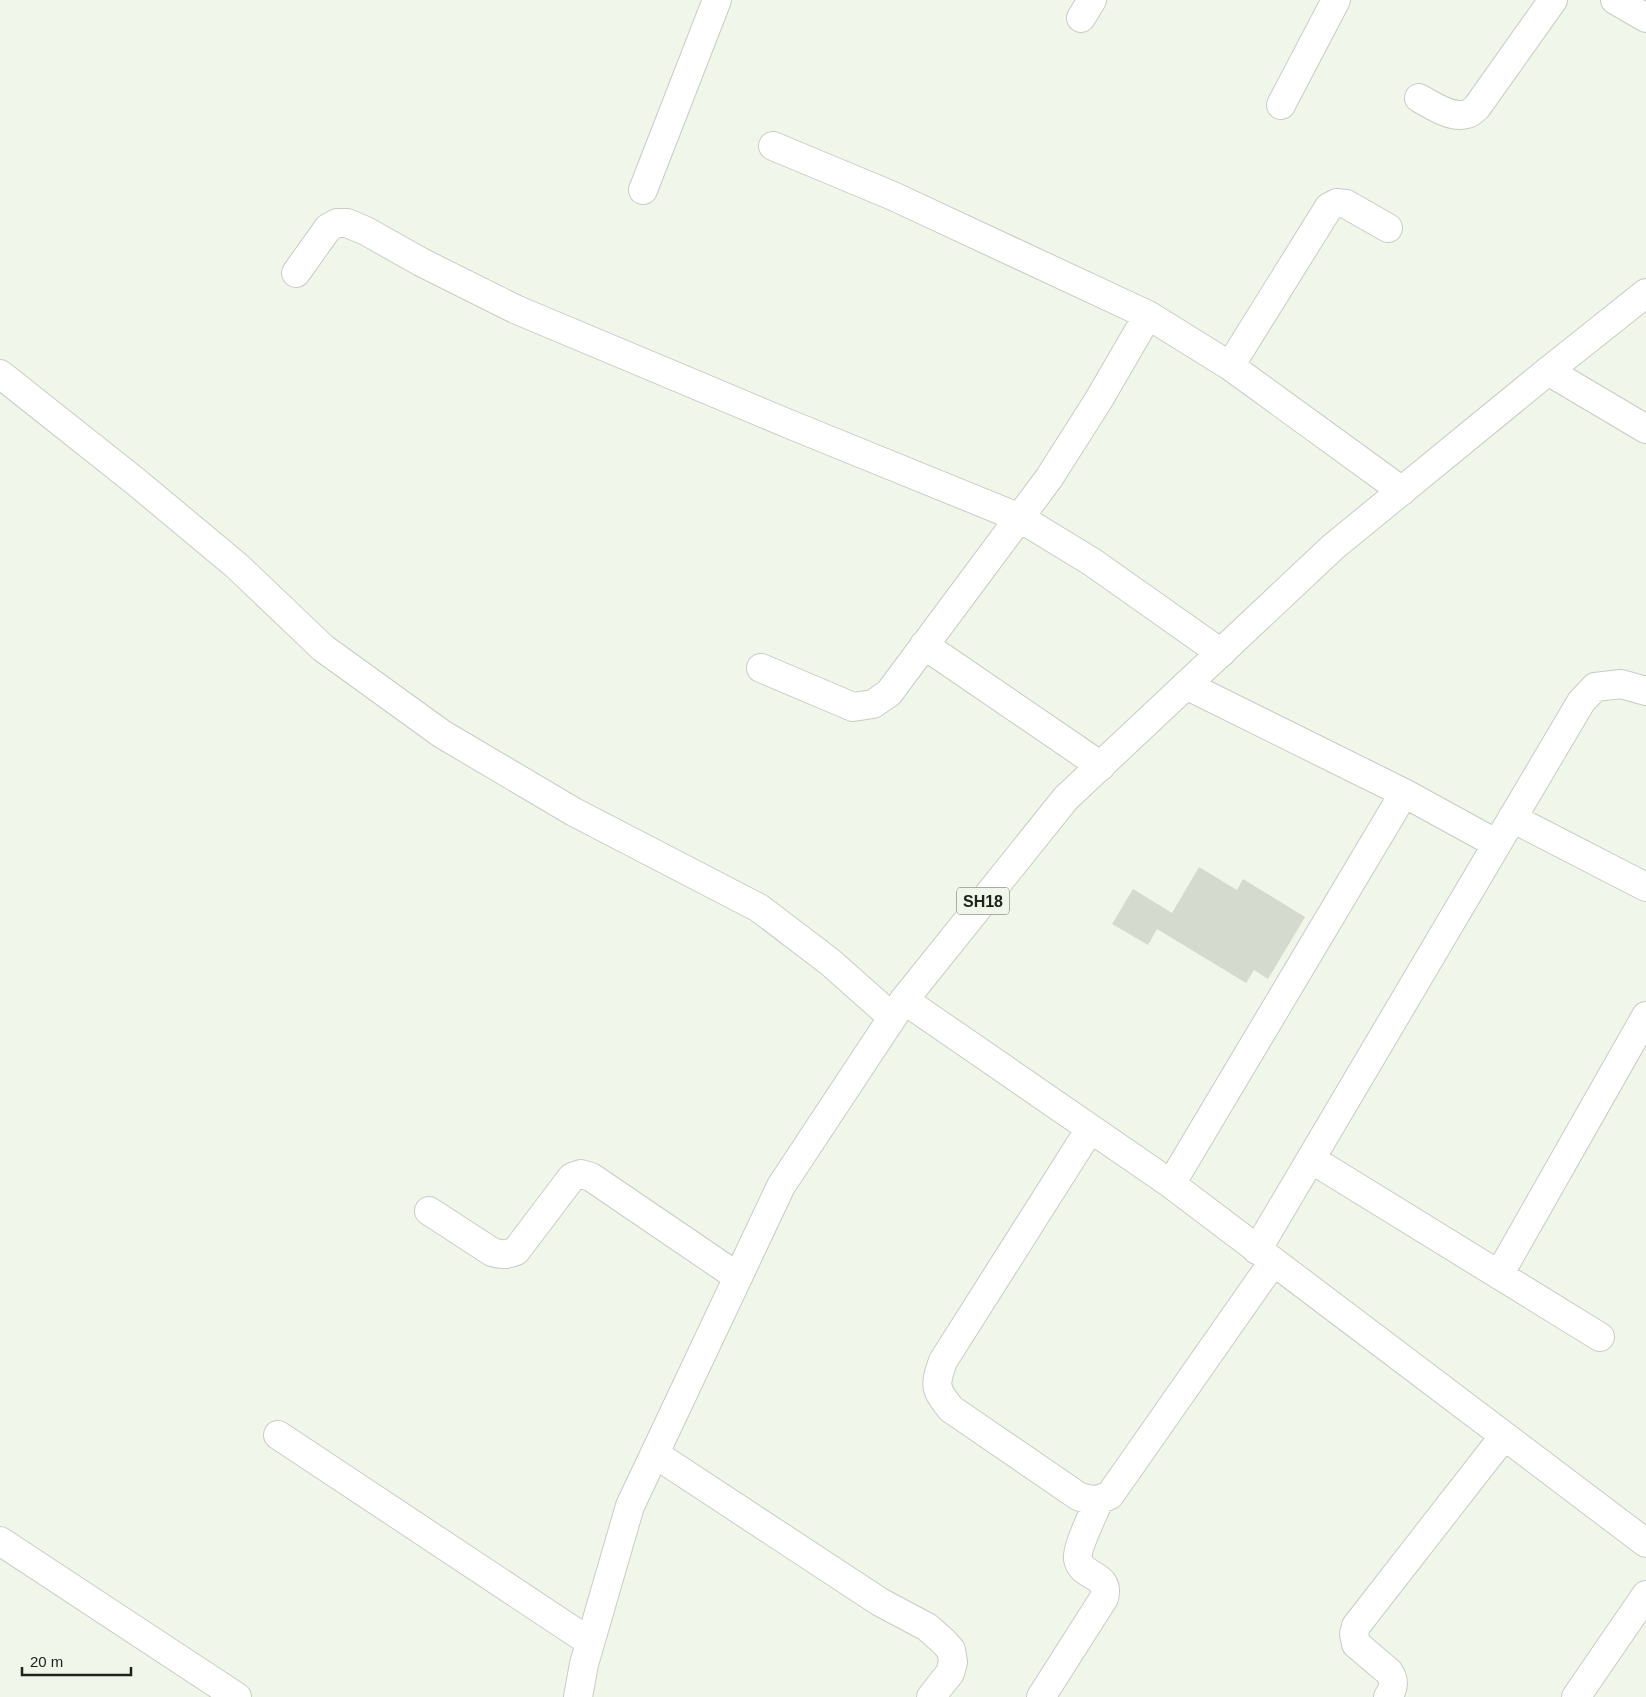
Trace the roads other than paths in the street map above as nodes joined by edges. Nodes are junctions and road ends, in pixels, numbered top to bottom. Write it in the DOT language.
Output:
graph roads {
  1 [pos="717,0"];
  2 [pos="1336,0"];
  3 [pos="1553,0"];
  4 [pos="1615,0"];
  5 [pos="1646,18"];
  6 [pos="1419,98"];
  7 [pos="1281,105"];
  8 [pos="773,146"];
  9 [pos="643,190"];
  10 [pos="1388,228"];
  11 [pos="296,274"];
  12 [pos="1646,293"];
  13 [pos="1148,315"];
  14 [pos="1230,366"];
  15 [pos="1548,371"];
  16 [pos="0,374"];
  17 [pos="1646,429"];
  18 [pos="1402,491"];
  19 [pos="1020,518"];
  20 [pos="924,645"];
  21 [pos="1221,653"];
  22 [pos="761,668"];
  23 [pos="1186,685"];
  24 [pos="1646,691"];
  25 [pos="1101,766"];
  26 [pos="1404,794"];
  27 [pos="1512,818"];
  28 [pos="1497,844"];
  29 [pos="1646,887"];
  30 [pos="898,1009"];
  31 [pos="1646,1016"];
  32 [pos="1090,1128"];
  33 [pos="1311,1160"];
  34 [pos="1171,1184"];
  35 [pos="429,1211"];
  36 [pos="1265,1256"];
  37 [pos="1499,1276"];
  38 [pos="738,1277"];
  39 [pos="1600,1337"];
  40 [pos="278,1435"];
  41 [pos="1504,1436"];
  42 [pos="655,1454"];
  43 [pos="1100,1500"];
  44 [pos="0,1541"];
  45 [pos="1646,1543"];
  46 [pos="1646,1595"];
  47 [pos="590,1642"];
  48 [pos="237,1697"];
  49 [pos="578,1697"];
  50 [pos="931,1697"];
  51 [pos="1041,1697"];
  52 [pos="1388,1697"];
  53 [pos="1576,1697"];
  1 -- 9 [label="street"];
  2 -- 7 [label="street"];
  3 -- 6 [label="street"];
  4 -- 5 [label="street"];
  8 -- 13 [label="street"];
  10 -- 14 [label="street"];
  11 -- 19 [label="street"];
  12 -- 15 [label="street, SH18"];
  13 -- 14 [label="street"];
  13 -- 19 [label="street"];
  14 -- 18 [label="street"];
  15 -- 17 [label="street"];
  15 -- 18 [label="street, SH18"];
  16 -- 30 [label="street"];
  18 -- 21 [label="street, SH18"];
  19 -- 20 [label="street"];
  19 -- 21 [label="street"];
  20 -- 22 [label="street"];
  20 -- 25 [label="street"];
  21 -- 23 [label="street, SH18"];
  23 -- 25 [label="street, SH18"];
  23 -- 26 [label="street"];
  24 -- 27 [label="street"];
  25 -- 30 [label="street, SH18"];
  26 -- 28 [label="street"];
  26 -- 34 [label="street"];
  27 -- 28 [label="street"];
  27 -- 29 [label="street"];
  28 -- 33 [label="street"];
  30 -- 32 [label="street"];
  30 -- 38 [label="street, SH18"];
  31 -- 37 [label="street"];
  32 -- 34 [label="street"];
  32 -- 43 [label="street"];
  33 -- 36 [label="street"];
  33 -- 37 [label="street"];
  34 -- 36 [label="street"];
  35 -- 38 [label="street"];
  36 -- 41 [label="street"];
  36 -- 43 [label="street"];
  37 -- 39 [label="street"];
  38 -- 42 [label="street, SH18"];
  40 -- 47 [label="street"];
  41 -- 45 [label="street"];
  41 -- 52 [label="street"];
  42 -- 47 [label="street, SH18"];
  42 -- 50 [label="street"];
  43 -- 51 [label="street"];
  44 -- 48 [label="street"];
  46 -- 53 [label="street"];
  47 -- 49 [label="street, SH18"];
}
